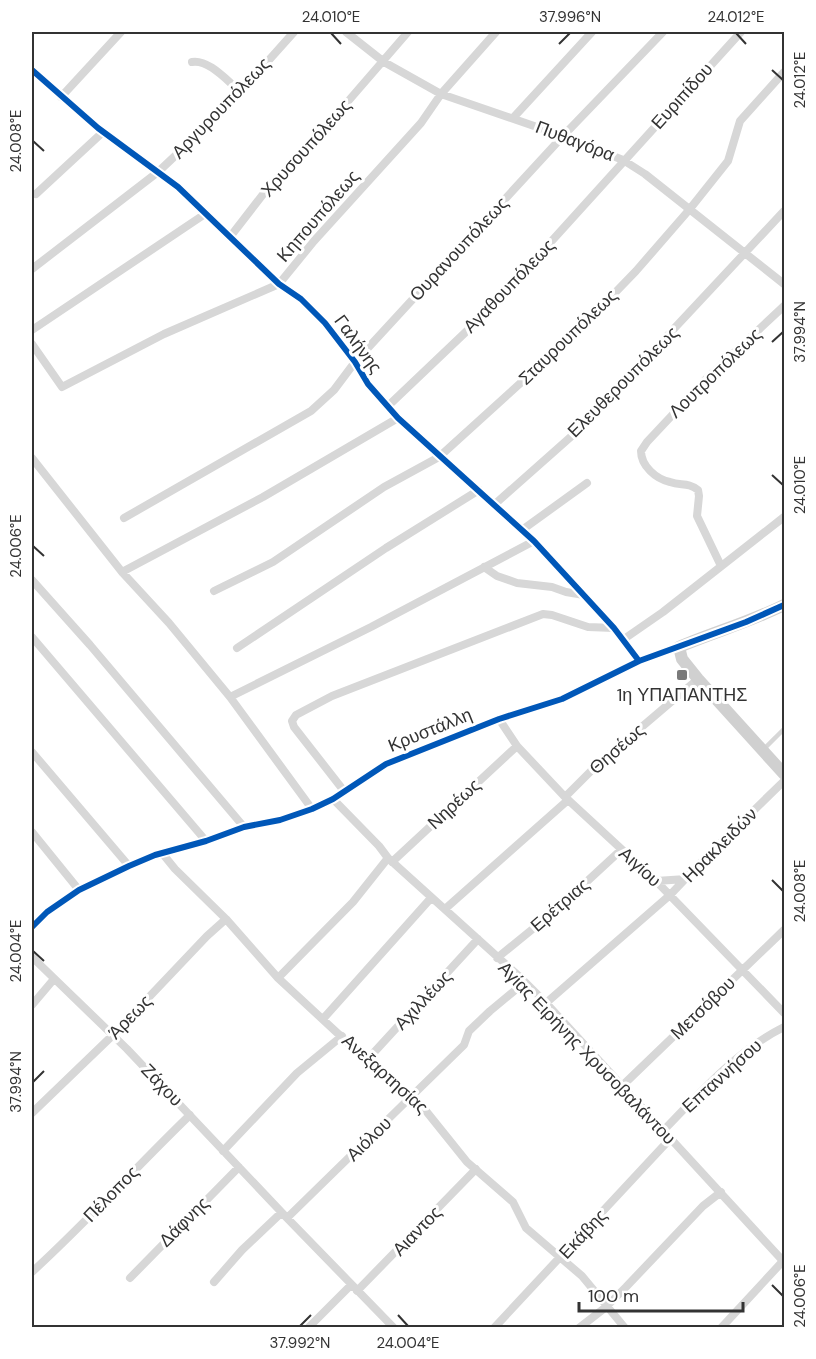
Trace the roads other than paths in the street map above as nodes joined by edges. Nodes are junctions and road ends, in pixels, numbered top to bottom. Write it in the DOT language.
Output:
graph roads {
  1 [pos="121,32"];
  2 [pos="294,32"];
  3 [pos="346,32"];
  4 [pos="408,32"];
  5 [pos="496,32"];
  6 [pos="592,32"];
  7 [pos="663,32"];
  8 [pos="741,32"];
  9 [pos="192,62"];
  10 [pos="384,62"];
  11 [pos="784,72"];
  12 [pos="33,75"];
  13 [pos="241,92"];
  14 [pos="441,94"];
  15 [pos="61,97"];
  16 [pos="513,118"];
  17 [pos="103,132"];
  18 [pos="563,136"];
  19 [pos="623,160"];
  20 [pos="158,172"];
  21 [pos="36,194"];
  22 [pos="689,210"];
  23 [pos="784,210"];
  24 [pos="205,214"];
  25 [pos="230,237"];
  26 [pos="745,254"];
  27 [pos="32,269"];
  28 [pos="279,284"];
  29 [pos="784,284"];
  30 [pos="784,306"];
  31 [pos="32,330"];
  32 [pos="32,344"];
  33 [pos="355,362"];
  34 [pos="388,406"];
  35 [pos="398,418"];
  36 [pos="440,457"];
  37 [pos="32,458"];
  38 [pos="587,483"];
  39 [pos="479,490"];
  40 [pos="495,504"];
  41 [pos="784,517"];
  42 [pos="124,518"];
  43 [pos="522,530"];
  44 [pos="534,541"];
  45 [pos="721,566"];
  46 [pos="484,567"];
  47 [pos="122,572"];
  48 [pos="32,580"];
  49 [pos="214,591"];
  50 [pos="584,596"];
  51 [pos="784,605"];
  52 [pos="614,628"];
  53 [pos="32,638"];
  54 [pos="624,639"];
  55 [pos="679,647"];
  56 [pos="237,648"];
  57 [pos="639,661"];
  58 [pos="698,679"];
  59 [pos="230,697"];
  60 [pos="499,718"];
  61 [pos="784,729"];
  62 [pos="517,746"];
  63 [pos="763,750"];
  64 [pos="32,752"];
  65 [pos="784,774"];
  66 [pos="784,781"];
  67 [pos="344,791"];
  68 [pos="566,798"];
  69 [pos="333,799"];
  70 [pos="312,808"];
  71 [pos="244,827"];
  72 [pos="32,832"];
  73 [pos="206,841"];
  74 [pos="621,850"];
  75 [pos="162,853"];
  76 [pos="390,860"];
  77 [pos="129,866"];
  78 [pos="687,879"];
  79 [pos="656,881"];
  80 [pos="79,890"];
  81 [pos="670,895"];
  82 [pos="431,897"];
  83 [pos="445,909"];
  84 [pos="226,919"];
  85 [pos="32,927"];
  86 [pos="784,930"];
  87 [pos="478,939"];
  88 [pos="32,957"];
  89 [pos="497,958"];
  90 [pos="743,970"];
  91 [pos="278,978"];
  92 [pos="54,979"];
  93 [pos="525,982"];
  94 [pos="546,1003"];
  95 [pos="32,1005"];
  96 [pos="784,1013"];
  97 [pos="323,1019"];
  98 [pos="784,1027"];
  99 [pos="113,1035"];
  100 [pos="342,1036"];
  101 [pos="367,1060"];
  102 [pos="622,1086"];
  103 [pos="411,1097"];
  104 [pos="32,1113"];
  105 [pos="190,1115"];
  106 [pos="664,1130"];
  107 [pos="670,1139"];
  108 [pos="224,1150"];
  109 [pos="239,1167"];
  110 [pos="476,1169"];
  111 [pos="721,1192"];
  112 [pos="284,1215"];
  113 [pos="560,1258"];
  114 [pos="784,1261"];
  115 [pos="32,1272"];
  116 [pos="130,1278"];
  117 [pos="214,1282"];
  118 [pos="354,1288"];
  119 [pos="606,1307"];
  120 [pos="308,1328"];
  121 [pos="393,1328"];
  122 [pos="494,1328"];
  123 [pos="579,1328"];
  124 [pos="625,1328"];
  125 [pos="721,1328"];
  1 -- 15 [label="street"];
  2 -- 13 [label="street, Αργυρουπόλεως"];
  3 -- 10 [label="street, Πυθαγόρα"];
  4 -- 10 [label="street, Χρυσουπόλεως"];
  5 -- 14 [label="street, Κηπουπόλεως"];
  6 -- 16 [label="street"];
  7 -- 18 [label="street, Ουρανουπόλεως"];
  8 -- 19 [label="street, Ευριπίδου"];
  9 -- 13 [label="street"];
  10 -- 14 [label="street, Πυθαγόρα"];
  10 -- 25 [label="street, Χρυσουπόλεως"];
  11 -- 22 [label="street, Σταυρουπόλεως"];
  12 -- 15 [label="street, Γαλήνης"];
  13 -- 20 [label="street, Αργυρουπόλεως"];
  14 -- 16 [label="street, Πυθαγόρα"];
  14 -- 28 [label="street, Κηπουπόλεως"];
  15 -- 17 [label="street, Γαλήνης"];
  16 -- 18 [label="street, Πυθαγόρα"];
  17 -- 20 [label="street, Γαλήνης"];
  17 -- 21 [label="street"];
  18 -- 19 [label="street, Πυθαγόρα"];
  18 -- 33 [label="street, Ουρανουπόλεως"];
  19 -- 22 [label="street, Πυθαγόρα"];
  19 -- 34 [label="street, Αγαθουπόλεως"];
  20 -- 24 [label="street, Γαλήνης"];
  20 -- 27 [label="street, Αργυρουπόλεως"];
  22 -- 26 [label="street, Πυθαγόρα"];
  22 -- 36 [label="street, Σταυρουπόλεως"];
  23 -- 26 [label="street, Ελευθερουπόλεως"];
  24 -- 25 [label="street, Γαλήνης"];
  24 -- 31 [label="street"];
  25 -- 28 [label="street, Γαλήνης"];
  26 -- 29 [label="street, Πυθαγόρα"];
  26 -- 40 [label="street, Ελευθερουπόλεως"];
  28 -- 32 [label="street, Κηπουπόλεως"];
  28 -- 33 [label="street, Γαλήνης"];
  30 -- 45 [label="street, Λουτροπόλεως"];
  33 -- 34 [label="street, Γαλήνης"];
  33 -- 42 [label="street, Ουρανουπόλεως"];
  34 -- 35 [label="street, Γαλήνης"];
  35 -- 36 [label="street, Γαλήνης"];
  35 -- 47 [label="street"];
  36 -- 39 [label="street, Γαλήνης"];
  36 -- 49 [label="street, Σταυρουπόλεως"];
  37 -- 47 [label="street"];
  38 -- 43 [label="street"];
  39 -- 40 [label="street, Γαλήνης"];
  39 -- 56 [label="street"];
  40 -- 43 [label="street, Γαλήνης"];
  41 -- 45 [label="street"];
  43 -- 44 [label="street, Γαλήνης"];
  44 -- 46 [label="street"];
  44 -- 50 [label="street, Γαλήνης"];
  45 -- 54 [label="street"];
  46 -- 50 [label="street"];
  46 -- 59 [label="street"];
  47 -- 59 [label="street"];
  48 -- 71 [label="street"];
  50 -- 52 [label="street, Γαλήνης"];
  51 -- 55 [label="street, Κρυστάλλη"];
  52 -- 54 [label="street, Γαλήνης"];
  52 -- 67 [label="street"];
  53 -- 73 [label="street"];
  54 -- 57 [label="street, Γαλήνης"];
  55 -- 57 [label="street, Κρυστάλλη"];
  55 -- 58 [label="street"];
  57 -- 60 [label="street, Κρυστάλλη"];
  58 -- 63 [label="street"];
  58 -- 68 [label="street, Θησέως"];
  59 -- 70 [label="street"];
  60 -- 62 [label="street, Αιγίου"];
  60 -- 67 [label="street, Κρυστάλλη"];
  61 -- 63 [label="lane"];
  62 -- 68 [label="street, Αιγίου"];
  62 -- 76 [label="street, Νηρέως"];
  63 -- 65 [label="street"];
  64 -- 77 [label="street"];
  66 -- 78 [label="street, Ηρακλειδών"];
  67 -- 69 [label="street, Κρυστάλλη"];
  68 -- 74 [label="street, Αιγίου"];
  68 -- 83 [label="street, Θησέως"];
  69 -- 70 [label="street, Κρυστάλλη"];
  69 -- 76 [label="street, Αγίας Ειρήνης Χρυσοβαλάντου"];
  70 -- 71 [label="street, Κρυστάλλη"];
  71 -- 73 [label="street, Κρυστάλλη"];
  72 -- 80 [label="street"];
  73 -- 75 [label="street, Κρυστάλλη"];
  74 -- 79 [label="street, Αιγίου"];
  74 -- 89 [label="street, Ερέτριας"];
  75 -- 77 [label="street, Κρυστάλλη"];
  75 -- 84 [label="street, Ανεξαρτησίας"];
  76 -- 82 [label="street, Αγίας Ειρήνης Χρυσοβαλάντου"];
  76 -- 91 [label="street, Νηρέως"];
  77 -- 80 [label="street, Κρυστάλλη"];
  78 -- 79 [label="street"];
  78 -- 81 [label="street, Ηρακλειδών"];
  79 -- 81 [label="street, Αιγίου"];
  80 -- 85 [label="street, Κρυστάλλη"];
  81 -- 90 [label="street, Αιγίου"];
  81 -- 94 [label="street, Ηρακλειδών"];
  82 -- 83 [label="street, Αγίας Ειρήνης Χρυσοβαλάντου"];
  82 -- 97 [label="street"];
  83 -- 87 [label="street, Αγίας Ειρήνης Χρυσοβαλάντου"];
  84 -- 91 [label="street, Ανεξαρτησίας"];
  84 -- 99 [label="street, Άρεως"];
  86 -- 90 [label="street, Μετσόβου"];
  87 -- 89 [label="street, Αγίας Ειρήνης Χρυσοβαλάντου"];
  87 -- 101 [label="street, Αχιλλέως"];
  88 -- 92 [label="street, Ζάχου"];
  89 -- 93 [label="street, Αγίας Ειρήνης Χρυσοβαλάντου"];
  90 -- 96 [label="street, Αιγίου"];
  90 -- 102 [label="street, Μετσόβου"];
  91 -- 97 [label="street, Ανεξαρτησίας"];
  92 -- 95 [label="street"];
  92 -- 99 [label="street, Ζάχου"];
  93 -- 94 [label="street, Αγίας Ειρήνης Χρυσοβαλάντου"];
  93 -- 103 [label="street, Αιόλου"];
  94 -- 102 [label="street, Αγίας Ειρήνης Χρυσοβαλάντου"];
  97 -- 100 [label="street, Ανεξαρτησίας"];
  98 -- 106 [label="street, Επταννήσου"];
  99 -- 104 [label="street, Άρεως"];
  99 -- 105 [label="street, Ζάχου"];
  100 -- 101 [label="street, Ανεξαρτησίας"];
  100 -- 108 [label="street"];
  101 -- 103 [label="street, Ανεξαρτησίας"];
  102 -- 106 [label="street, Αγίας Ειρήνης Χρυσοβαλάντου"];
  103 -- 110 [label="street, Ανεξαρτησίας"];
  103 -- 112 [label="street, Αιόλου"];
  105 -- 108 [label="street, Ζάχου"];
  105 -- 115 [label="street, Πέλοπος"];
  106 -- 107 [label="street, Αγίας Ειρήνης Χρυσοβαλάντου"];
  107 -- 111 [label="street, Αγίας Ειρήνης Χρυσοβαλάντου"];
  107 -- 113 [label="street, Εκάβης"];
  108 -- 109 [label="street, Ζάχου"];
  109 -- 112 [label="street, Ζάχου"];
  109 -- 116 [label="street, Δάφνης"];
  110 -- 113 [label="street, Ανεξαρτησίας"];
  110 -- 118 [label="street, Αιαντος"];
  111 -- 114 [label="street, Αγίας Ειρήνης Χρυσοβαλάντου"];
  111 -- 119 [label="street"];
  112 -- 117 [label="street, Αιόλου"];
  112 -- 118 [label="street, Ζάχου"];
  113 -- 119 [label="street, Ανεξαρτησίας"];
  113 -- 122 [label="street, Εκάβης"];
  114 -- 125 [label="street"];
  118 -- 120 [label="street, Αιαντος"];
  118 -- 121 [label="street, Ζάχου"];
  119 -- 123 [label="street"];
  119 -- 124 [label="street, Ανεξαρτησίας"];
}
